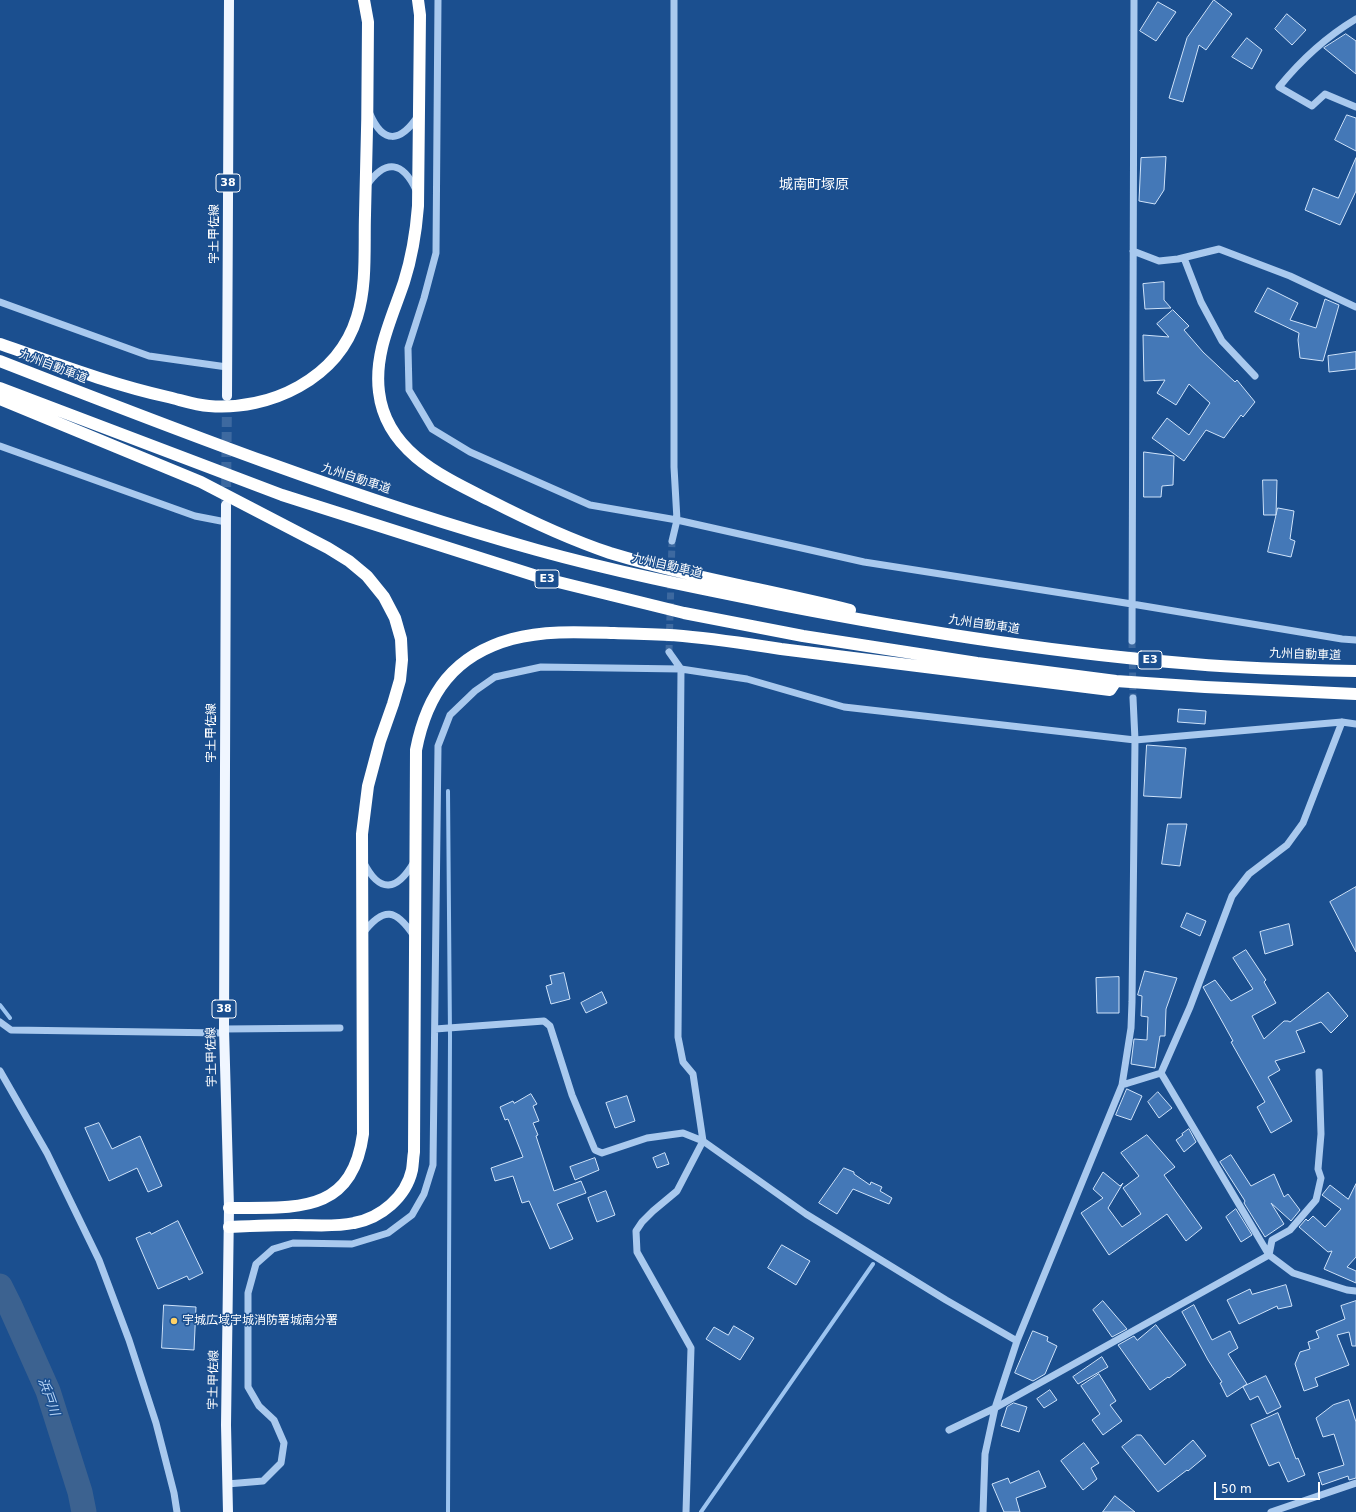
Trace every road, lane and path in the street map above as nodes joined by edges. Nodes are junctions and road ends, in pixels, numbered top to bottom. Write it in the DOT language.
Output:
graph roads {
  1 [pos="229,0"];
  2 [pos="364,0"];
  3 [pos="418,0"];
  4 [pos="438,0"];
  5 [pos="674,0"];
  6 [pos="1134,0"];
  7 [pos="1356,19"];
  8 [pos="1356,107"];
  9 [pos="368,109"];
  10 [pos="419,115"];
  11 [pos="366,186"];
  12 [pos="418,196"];
  13 [pos="1133,251"];
  14 [pos="1184,258"];
  15 [pos="0,302"];
  16 [pos="1356,307"];
  17 [pos="0,344"];
  18 [pos="0,361"];
  19 [pos="227,367"];
  20 [pos="1255,376"];
  21 [pos="0,388"];
  22 [pos="227,396"];
  23 [pos="0,399"];
  24 [pos="0,446"];
  25 [pos="226,505"];
  26 [pos="677,520"];
  27 [pos="226,522"];
  28 [pos="672,541"];
  29 [pos="1132,604"];
  30 [pos="944,634"];
  31 [pos="1356,640"];
  32 [pos="1132,641"];
  33 [pos="669,652"];
  34 [pos="681,669"];
  35 [pos="1356,671"];
  36 [pos="1116,681"];
  37 [pos="1356,694"];
  38 [pos="1133,698"];
  39 [pos="1342,722"];
  40 [pos="1356,724"];
  41 [pos="1135,740"];
  42 [pos="362,860"];
  43 [pos="415,860"];
  44 [pos="363,933"];
  45 [pos="415,938"];
  46 [pos="0,1022"];
  47 [pos="340,1028"];
  48 [pos="435,1029"];
  49 [pos="224,1031"];
  50 [pos="0,1072"];
  51 [pos="1319,1072"];
  52 [pos="1161,1073"];
  53 [pos="1122,1085"];
  54 [pos="703,1141"];
  55 [pos="229,1208"];
  56 [pos="229,1227"];
  57 [pos="1269,1255"];
  58 [pos="1356,1291"];
  59 [pos="1017,1341"];
  60 [pos="995,1408"];
  61 [pos="949,1430"];
  62 [pos="1356,1483"];
  63 [pos="227,1484"];
  64 [pos="177,1512"];
  65 [pos="228,1512"];
  66 [pos="686,1512"];
  67 [pos="983,1512"];
  68 [pos="1271,1512"];
  1 -- 19 [label="main road, 宇土甲佐線 / 38"];
  2 -- 9 [label="highway"];
  3 -- 10 [label="highway"];
  4 -- 26 [label="street"];
  5 -- 26 [label="street"];
  6 -- 13 [label="street"];
  7 -- 8 [label="street"];
  9 -- 10 [label="street"];
  9 -- 11 [label="highway"];
  10 -- 12 [label="highway"];
  11 -- 12 [label="street"];
  11 -- 17 [label="highway"];
  12 -- 30 [label="highway"];
  13 -- 14 [label="street"];
  13 -- 29 [label="street"];
  14 -- 16 [label="street"];
  14 -- 20 [label="street"];
  15 -- 19 [label="street"];
  18 -- 30 [label="highway, 九州自動車道 / E3"];
  19 -- 22 [label="main road, 宇土甲佐線 / 38"];
  21 -- 36 [label="highway, E3"];
  23 -- 42 [label="highway"];
  24 -- 27 [label="street"];
  25 -- 27 [label="main road, 宇土甲佐線 / 38"];
  26 -- 28 [label="street"];
  26 -- 29 [label="street"];
  27 -- 49 [label="main road, 宇土甲佐線 / 38"];
  29 -- 31 [label="street"];
  29 -- 32 [label="street"];
  30 -- 35 [label="highway, 九州自動車道 / E3"];
  33 -- 34 [label="street"];
  34 -- 41 [label="street"];
  34 -- 48 [label="street"];
  34 -- 54 [label="street"];
  36 -- 37 [label="highway, E3"];
  36 -- 43 [label="highway"];
  38 -- 41 [label="street"];
  39 -- 40 [label="street"];
  39 -- 41 [label="street"];
  39 -- 52 [label="street"];
  41 -- 53 [label="street"];
  42 -- 43 [label="street"];
  42 -- 44 [label="highway"];
  43 -- 45 [label="highway"];
  44 -- 45 [label="street"];
  44 -- 55 [label="highway"];
  45 -- 56 [label="highway"];
  46 -- 49 [label="street"];
  47 -- 49 [label="street"];
  48 -- 54 [label="street"];
  48 -- 63 [label="street"];
  49 -- 55 [label="main road, 宇土甲佐線 / 38"];
  50 -- 64 [label="street"];
  51 -- 57 [label="street"];
  52 -- 53 [label="street"];
  52 -- 57 [label="street"];
  53 -- 59 [label="street"];
  54 -- 59 [label="street"];
  54 -- 66 [label="street"];
  55 -- 56 [label="main road, 宇土甲佐線 / 38"];
  56 -- 63 [label="main road, 宇土甲佐線 / 38"];
  57 -- 58 [label="street"];
  57 -- 60 [label="street"];
  59 -- 60 [label="street"];
  60 -- 61 [label="street"];
  60 -- 67 [label="street"];
  62 -- 68 [label="street"];
  63 -- 65 [label="main road, 宇土甲佐線 / 38"];
}
